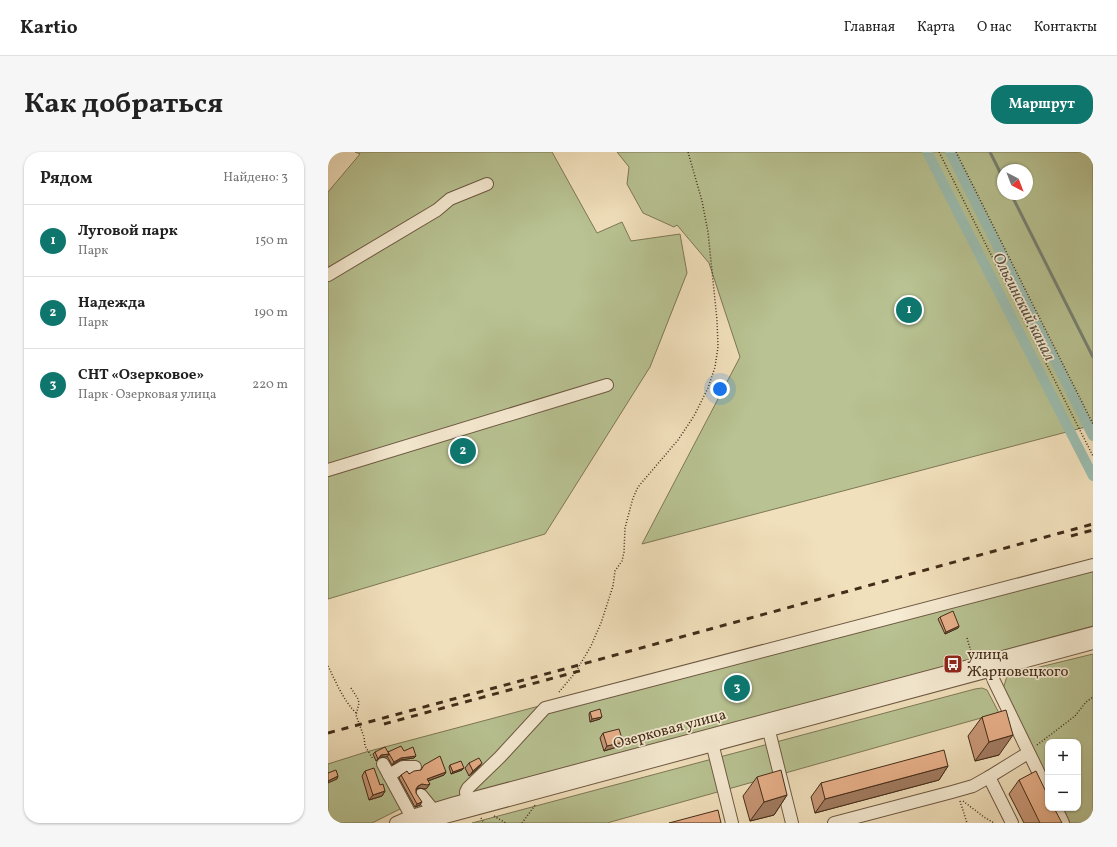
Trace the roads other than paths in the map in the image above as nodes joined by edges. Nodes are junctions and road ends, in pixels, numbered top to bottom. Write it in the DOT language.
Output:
graph roads {
  1 [pos="487,184"];
  2 [pos="328,275"];
  3 [pos="607,386"];
  4 [pos="328,470"];
  5 [pos="1093,565"];
  6 [pos="1093,633"];
  7 [pos="1093,643"];
  8 [pos="989,665"];
  9 [pos="768,725"];
  10 [pos="711,740"];
  11 [pos="1028,753"];
  12 [pos="383,764"];
  13 [pos="414,767"];
  14 [pos="389,775"];
  15 [pos="989,777"];
  16 [pos="1045,786"];
  17 [pos="421,794"];
  18 [pos="467,800"];
  19 [pos="432,810"];
  20 [pos="1057,811"];
  21 [pos="413,820"];
  22 [pos="396,823"];
  23 [pos="423,823"];
  24 [pos="732,823"];
  25 [pos="792,823"];
  26 [pos="834,823"];
  27 [pos="1012,823"];
  28 [pos="1063,823"];
  1 -- 2 [label="street"];
  3 -- 4 [label="street"];
  5 -- 18 [label="street"];
  6 -- 8 [label="street, Озерковая улица"];
  7 -- 8 [label="street, Озерковая улица"];
  8 -- 9 [label="street, Озерковая улица"];
  8 -- 11 [label="street"];
  9 -- 10 [label="street, Озерковая улица"];
  9 -- 25 [label="street"];
  10 -- 18 [label="street, Озерковая улица"];
  10 -- 23 [label="street, Озерковая улица"];
  10 -- 24 [label="street"];
  11 -- 15 [label="street"];
  11 -- 16 [label="street"];
  12 -- 14 [label="street"];
  13 -- 14 [label="street"];
  14 -- 21 [label="street"];
  15 -- 26 [label="street"];
  15 -- 27 [label="street"];
  17 -- 19 [label="street"];
  18 -- 19 [label="street, Озерковая улица"];
  19 -- 21 [label="street, Озерковая улица"];
  20 -- 28 [label="street"];
  21 -- 22 [label="street, Озерковая улица"];
}
